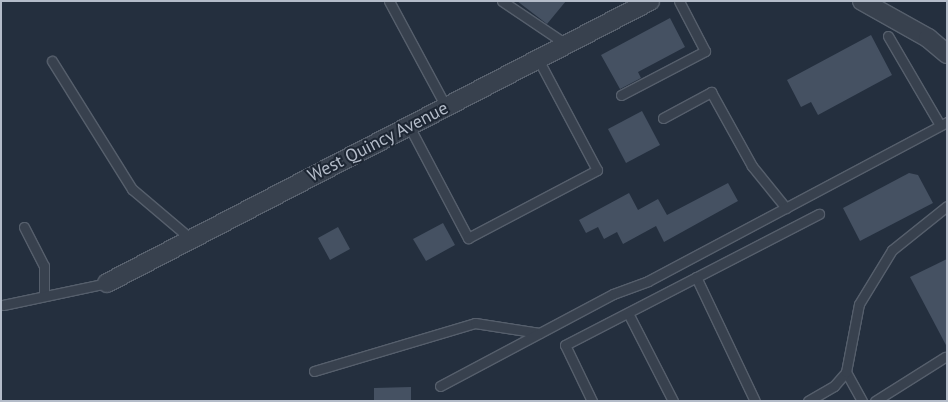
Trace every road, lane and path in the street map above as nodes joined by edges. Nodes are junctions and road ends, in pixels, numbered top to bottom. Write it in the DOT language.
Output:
graph roads {
  1 [pos="389,1"];
  2 [pos="502,1"];
  3 [pos="650,1"];
  4 [pos="679,1"];
  5 [pos="862,1"];
  6 [pos="888,36"];
  7 [pos="566,44"];
  8 [pos="947,54"];
  9 [pos="538,59"];
  10 [pos="52,61"];
  11 [pos="621,95"];
  12 [pos="446,107"];
  13 [pos="663,118"];
  14 [pos="944,124"];
  15 [pos="409,126"];
  16 [pos="947,206"];
  17 [pos="786,208"];
  18 [pos="819,214"];
  19 [pos="24,226"];
  20 [pos="191,239"];
  21 [pos="696,277"];
  22 [pos="107,283"];
  23 [pos="44,296"];
  24 [pos="2,305"];
  25 [pos="628,313"];
  26 [pos="540,334"];
  27 [pos="945,356"];
  28 [pos="314,371"];
  29 [pos="846,372"];
  30 [pos="440,386"];
  31 [pos="592,401"];
  32 [pos="673,401"];
  33 [pos="756,401"];
  34 [pos="808,401"];
  35 [pos="862,401"];
  36 [pos="875,401"];
  1 -- 12 [label="lane"];
  2 -- 7 [label="lane"];
  3 -- 7 [label="street, West Quincy Avenue"];
  4 -- 11 [label="lane"];
  5 -- 8 [label="street"];
  6 -- 14 [label="lane"];
  7 -- 9 [label="street, West Quincy Avenue"];
  9 -- 12 [label="street, West Quincy Avenue"];
  9 -- 15 [label="lane"];
  10 -- 20 [label="lane"];
  12 -- 15 [label="street, West Quincy Avenue"];
  13 -- 17 [label="lane"];
  14 -- 17 [label="lane"];
  15 -- 20 [label="street, West Quincy Avenue"];
  16 -- 29 [label="lane"];
  17 -- 26 [label="lane"];
  18 -- 21 [label="lane"];
  19 -- 23 [label="lane"];
  20 -- 22 [label="street, West Quincy Avenue"];
  21 -- 25 [label="lane"];
  21 -- 33 [label="lane"];
  22 -- 23 [label="lane"];
  23 -- 24 [label="lane"];
  25 -- 31 [label="lane"];
  25 -- 32 [label="lane"];
  26 -- 28 [label="lane"];
  26 -- 30 [label="lane"];
  27 -- 36 [label="lane"];
  29 -- 34 [label="lane"];
  29 -- 35 [label="lane"];
}
